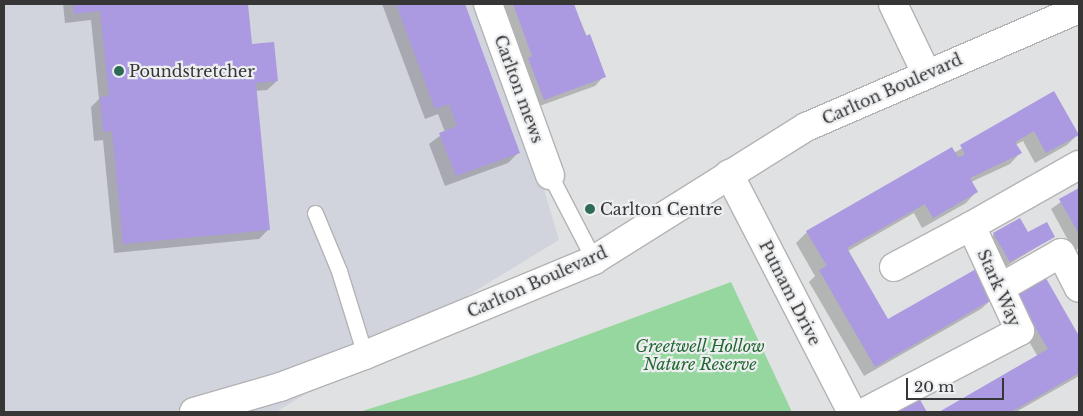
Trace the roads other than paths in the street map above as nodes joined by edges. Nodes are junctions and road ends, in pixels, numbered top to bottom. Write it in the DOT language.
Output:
graph roads {
  1 [pos="488,4"];
  2 [pos="893,4"];
  3 [pos="1079,9"];
  4 [pos="926,73"];
  5 [pos="1079,165"];
  6 [pos="729,174"];
  7 [pos="550,175"];
  8 [pos="315,213"];
  9 [pos="971,226"];
  10 [pos="594,260"];
  11 [pos="894,267"];
  12 [pos="1000,288"];
  13 [pos="1079,288"];
  14 [pos="365,355"];
  15 [pos="194,412"];
  16 [pos="852,412"];
  17 [pos="865,412"];
  1 -- 7 [label="street, Carlton mews"];
  2 -- 4 [label="street"];
  3 -- 4 [label="street, Carlton Boulevard"];
  4 -- 6 [label="street, Carlton Boulevard"];
  5 -- 9 [label="street"];
  6 -- 10 [label="street, Carlton Boulevard"];
  6 -- 16 [label="street, Putnam Drive"];
  7 -- 10 [label="lane"];
  8 -- 14 [label="lane"];
  9 -- 11 [label="street"];
  9 -- 12 [label="street, Stark Way"];
  10 -- 14 [label="street, Carlton Boulevard"];
  12 -- 13 [label="street"];
  12 -- 17 [label="street, Stark Way"];
  14 -- 15 [label="street, Carlton Boulevard"];
}
